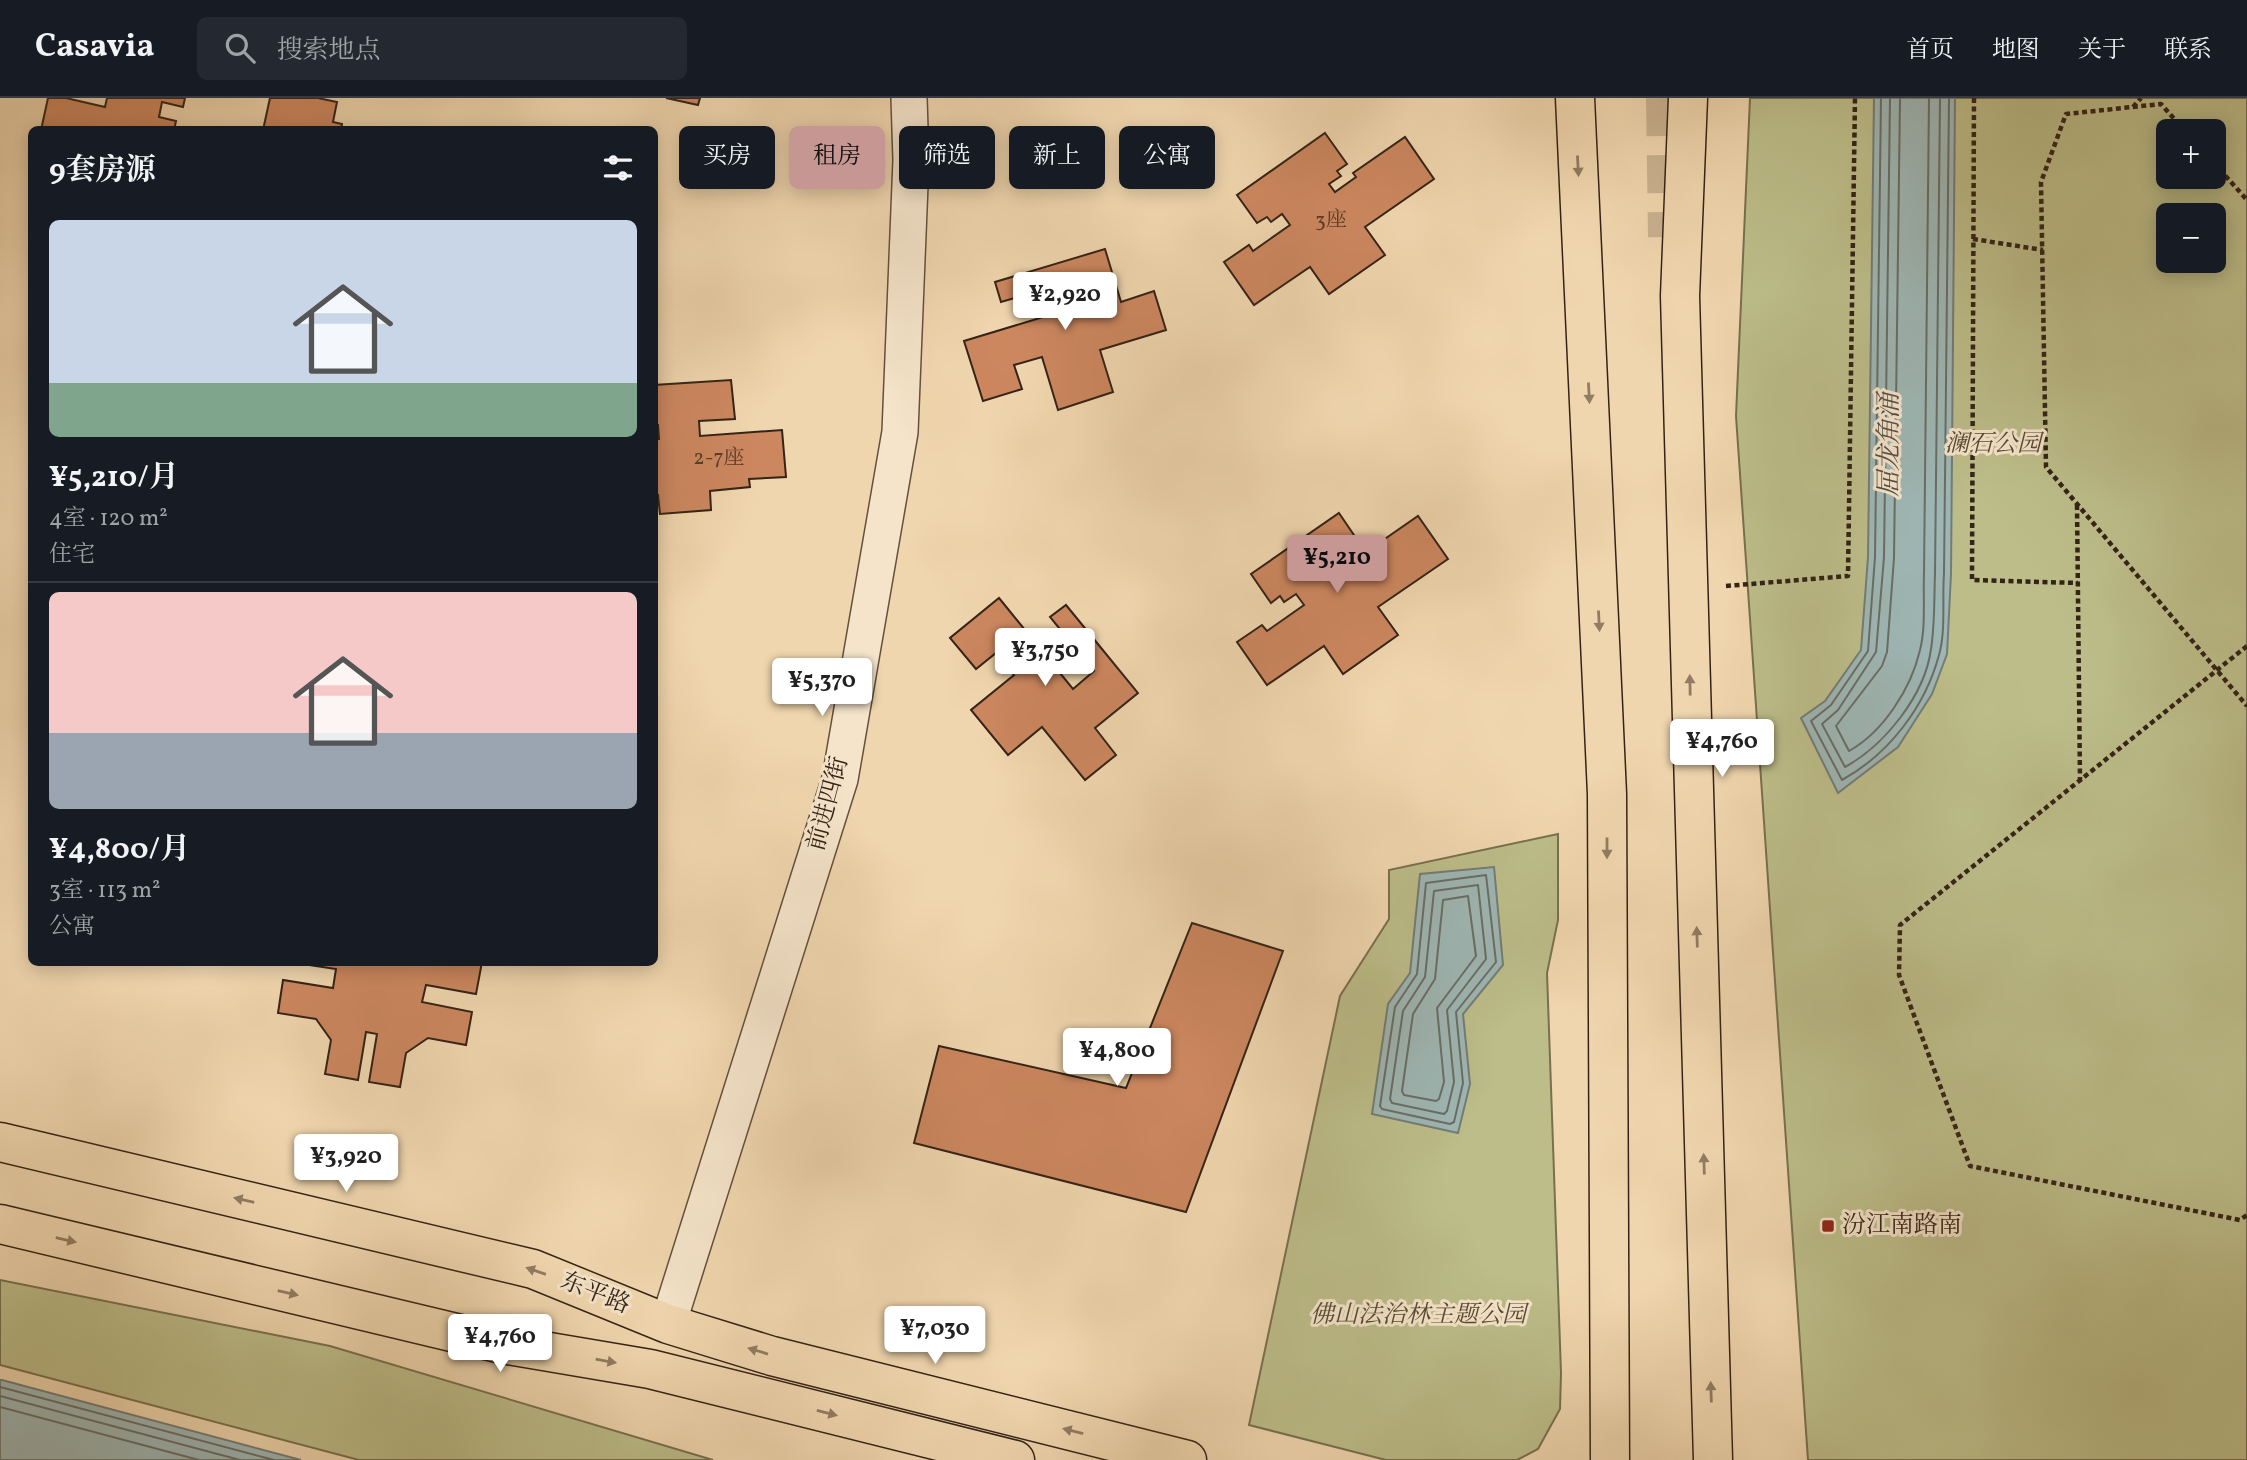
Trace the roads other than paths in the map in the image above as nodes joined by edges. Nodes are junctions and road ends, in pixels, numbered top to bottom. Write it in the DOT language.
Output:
graph roads {
  1 [pos="909,98"];
  2 [pos="1575,98"];
  3 [pos="1688,98"];
  4 [pos="0,1142"];
  5 [pos="0,1224"];
  6 [pos="668,1324"];
  7 [pos="1015,1460"];
  8 [pos="1187,1460"];
  9 [pos="1610,1460"];
  10 [pos="1713,1460"];
  1 -- 6 [label="street, 前进四街"];
  2 -- 9 [label="main road, one-way"];
  10 -- 3 [label="main road, one-way"];
  6 -- 4 [label="main road, 东平路, one-way"];
  5 -- 7 [label="main road, one-way"];
  8 -- 6 [label="main road, 东平路, one-way"];
}
